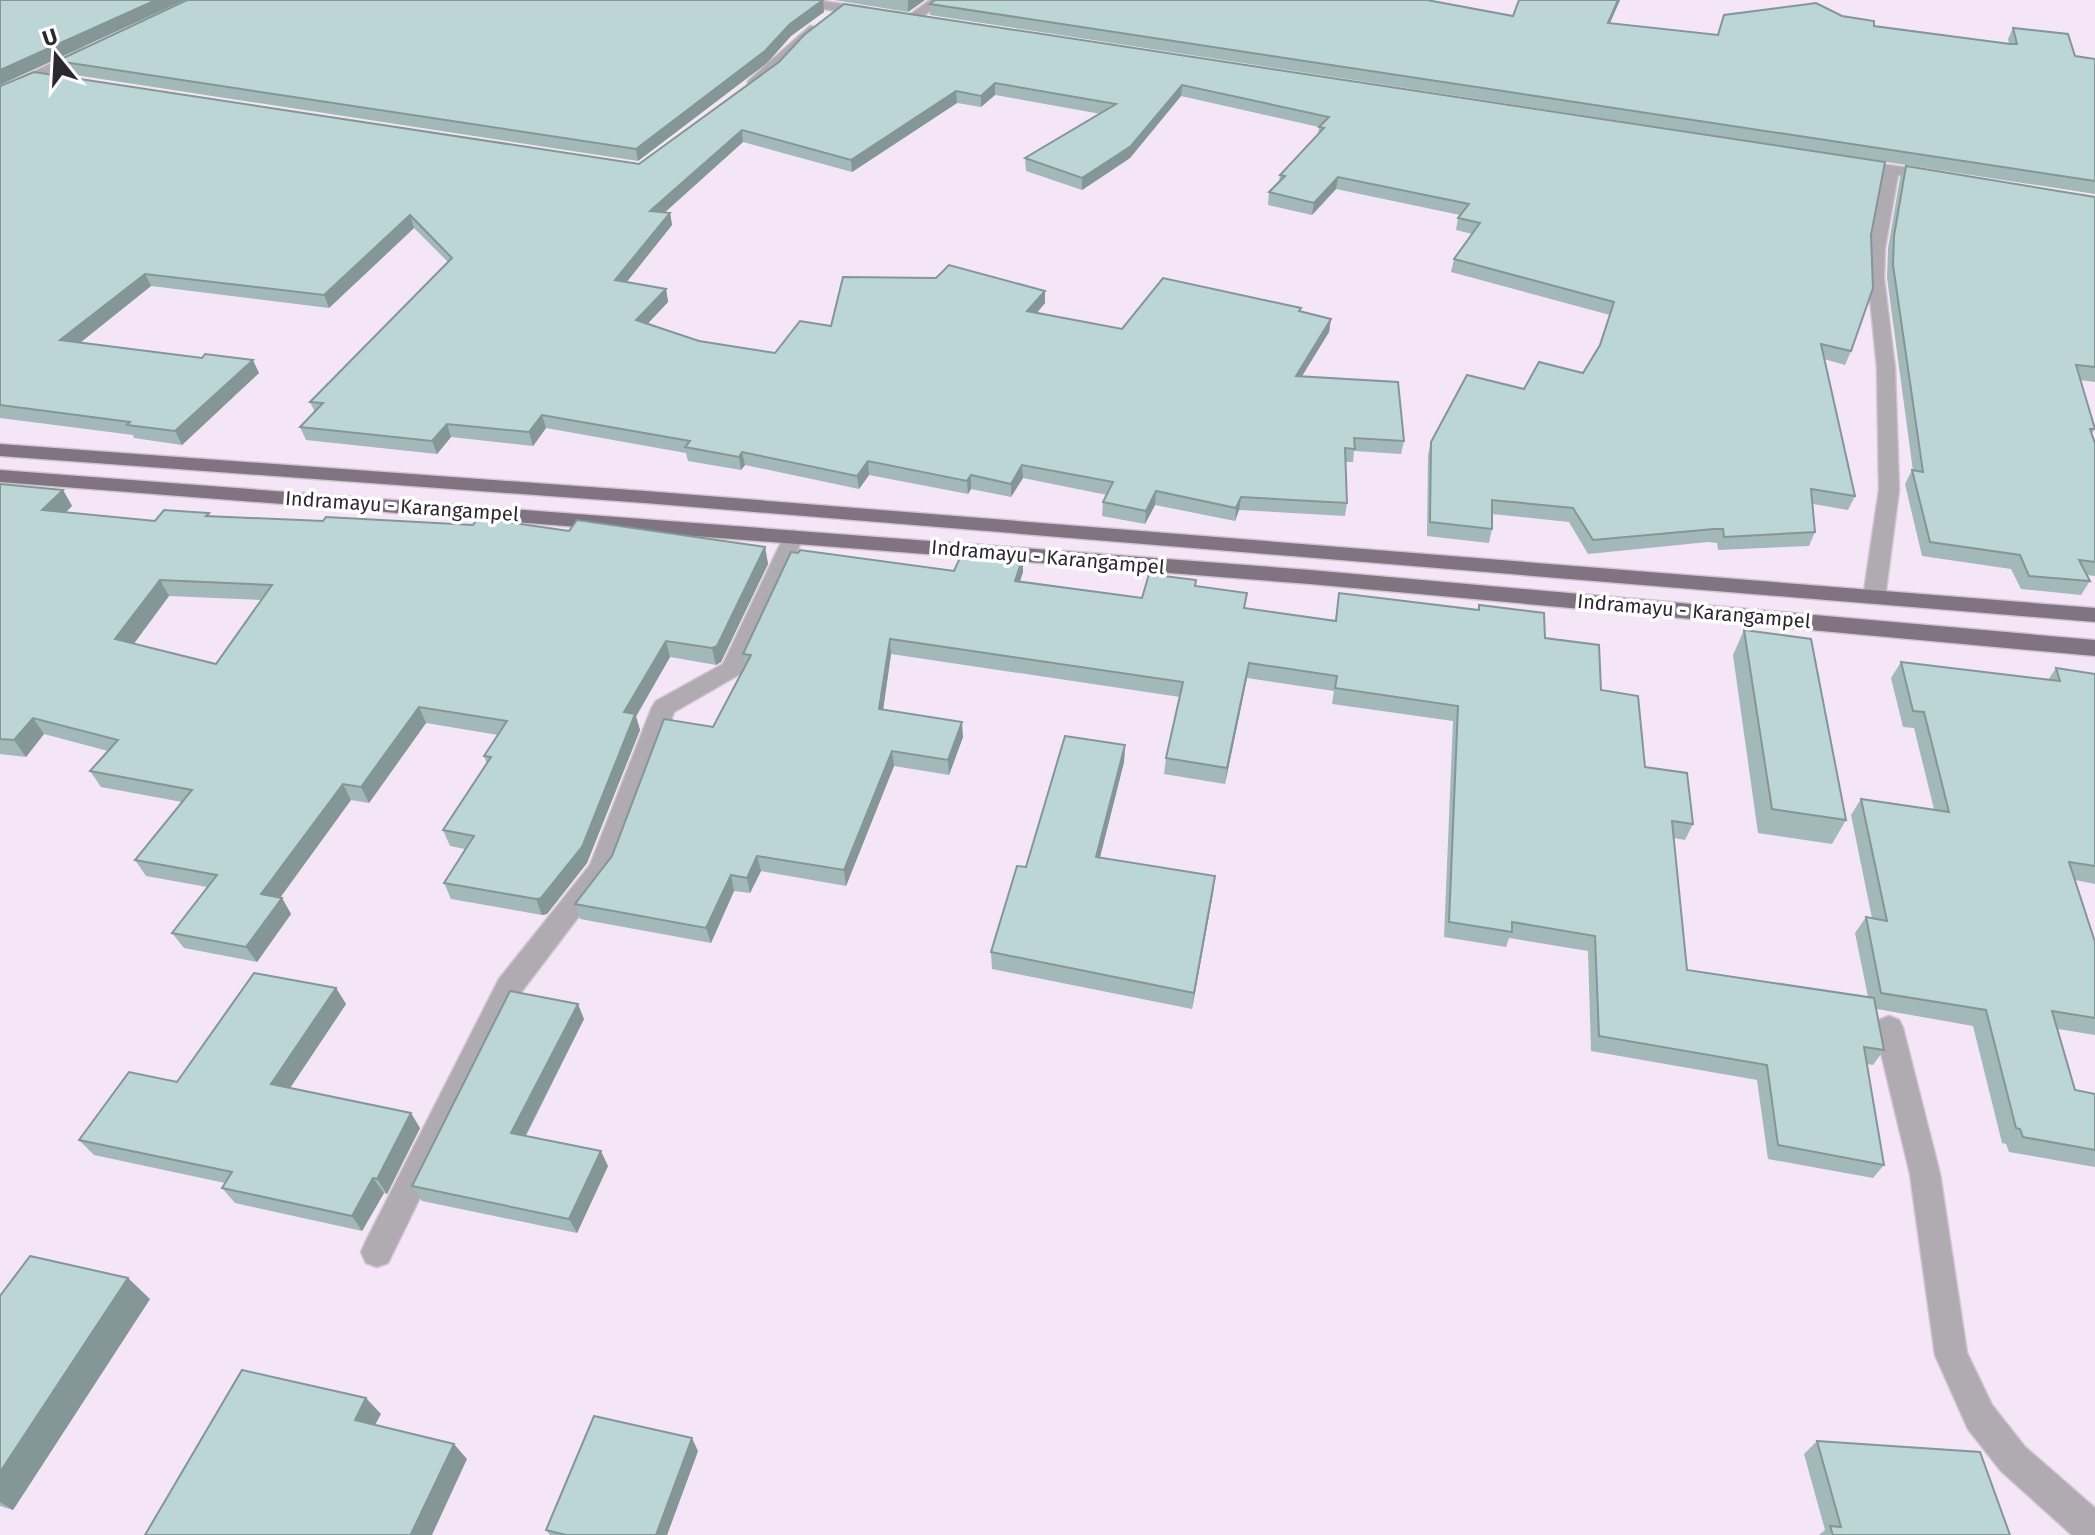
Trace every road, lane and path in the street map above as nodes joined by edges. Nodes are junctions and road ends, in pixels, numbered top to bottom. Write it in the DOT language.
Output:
graph roads {
  1 [pos="792,0"];
  2 [pos="938,0"];
  3 [pos="842,8"];
  4 [pos="898,16"];
  5 [pos="938,23"];
  6 [pos="104,43"];
  7 [pos="37,76"];
  8 [pos="68,81"];
  9 [pos="0,93"];
  10 [pos="738,95"];
  11 [pos="1836,161"];
  12 [pos="1891,170"];
  13 [pos="1952,180"];
  14 [pos="0,450"];
  15 [pos="0,476"];
  16 [pos="777,509"];
  17 [pos="762,534"];
  18 [pos="794,536"];
  19 [pos="1375,557"];
  20 [pos="1373,584"];
  21 [pos="1874,598"];
  22 [pos="2095,615"];
  23 [pos="2095,648"];
  24 [pos="1889,1028"];
  25 [pos="377,1252"];
  26 [pos="2095,1532"];
  1 -- 3 [label="street"];
  2 -- 4 [label="street"];
  3 -- 4 [label="street"];
  3 -- 10 [label="street"];
  4 -- 5 [label="street"];
  6 -- 7 [label="street"];
  7 -- 8 [label="street"];
  7 -- 9 [label="street"];
  11 -- 12 [label="street"];
  12 -- 13 [label="street"];
  12 -- 21 [label="street"];
  14 -- 16 [label="main road, Indramayu - Karangampel"];
  15 -- 17 [label="main road, Indramayu - Karangampel"];
  16 -- 17 [label="main road"];
  16 -- 19 [label="main road, Indramayu - Karangampel"];
  17 -- 18 [label="main road, Indramayu - Karangampel"];
  18 -- 20 [label="main road, Indramayu - Karangampel"];
  18 -- 25 [label="street"];
  19 -- 20 [label="main road"];
  19 -- 21 [label="main road, Indramayu - Karangampel"];
  20 -- 23 [label="main road, Indramayu - Karangampel"];
  21 -- 22 [label="main road, Indramayu - Karangampel"];
  24 -- 26 [label="street"];
}
